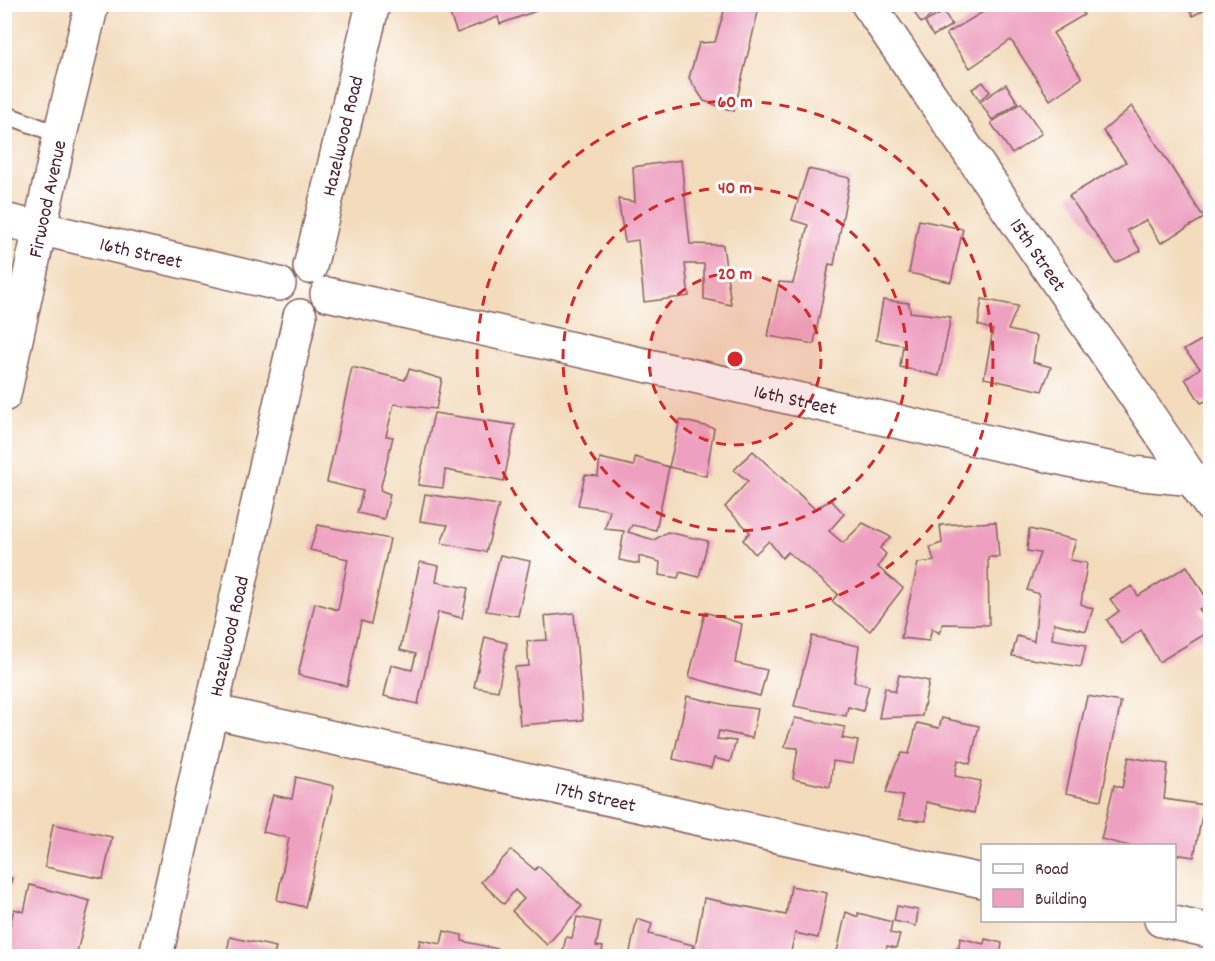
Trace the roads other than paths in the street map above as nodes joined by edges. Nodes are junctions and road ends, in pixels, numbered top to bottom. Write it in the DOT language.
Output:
graph roads {
  1 [pos="92,4"];
  2 [pos="373,4"];
  3 [pos="868,4"];
  4 [pos="4,114"];
  5 [pos="60,135"];
  6 [pos="4,220"];
  7 [pos="41,229"];
  8 [pos="310,267"];
  9 [pos="279,284"];
  10 [pos="327,294"];
  11 [pos="300,316"];
  12 [pos="4,395"];
  13 [pos="1202,492"];
  14 [pos="211,711"];
  15 [pos="981,881"];
  16 [pos="1166,922"];
  17 [pos="1210,931"];
  18 [pos="156,957"];
  1 -- 5 [label="street, Firwood Avenue"];
  2 -- 8 [label="street, Hazelwood Road"];
  3 -- 13 [label="street, 15th Street"];
  4 -- 5 [label="lane"];
  5 -- 7 [label="street, Firwood Avenue"];
  6 -- 7 [label="street, 16th Street"];
  7 -- 9 [label="street, 16th Street"];
  7 -- 12 [label="street, Firwood Avenue"];
  8 -- 9 [label="street"];
  8 -- 10 [label="street"];
  9 -- 11 [label="street"];
  10 -- 11 [label="street"];
  10 -- 13 [label="street, 16th Street"];
  11 -- 14 [label="street, Hazelwood Road"];
  14 -- 15 [label="street, 17th Street"];
  14 -- 18 [label="street, Hazelwood Road"];
  16 -- 17 [label="street"];
}
